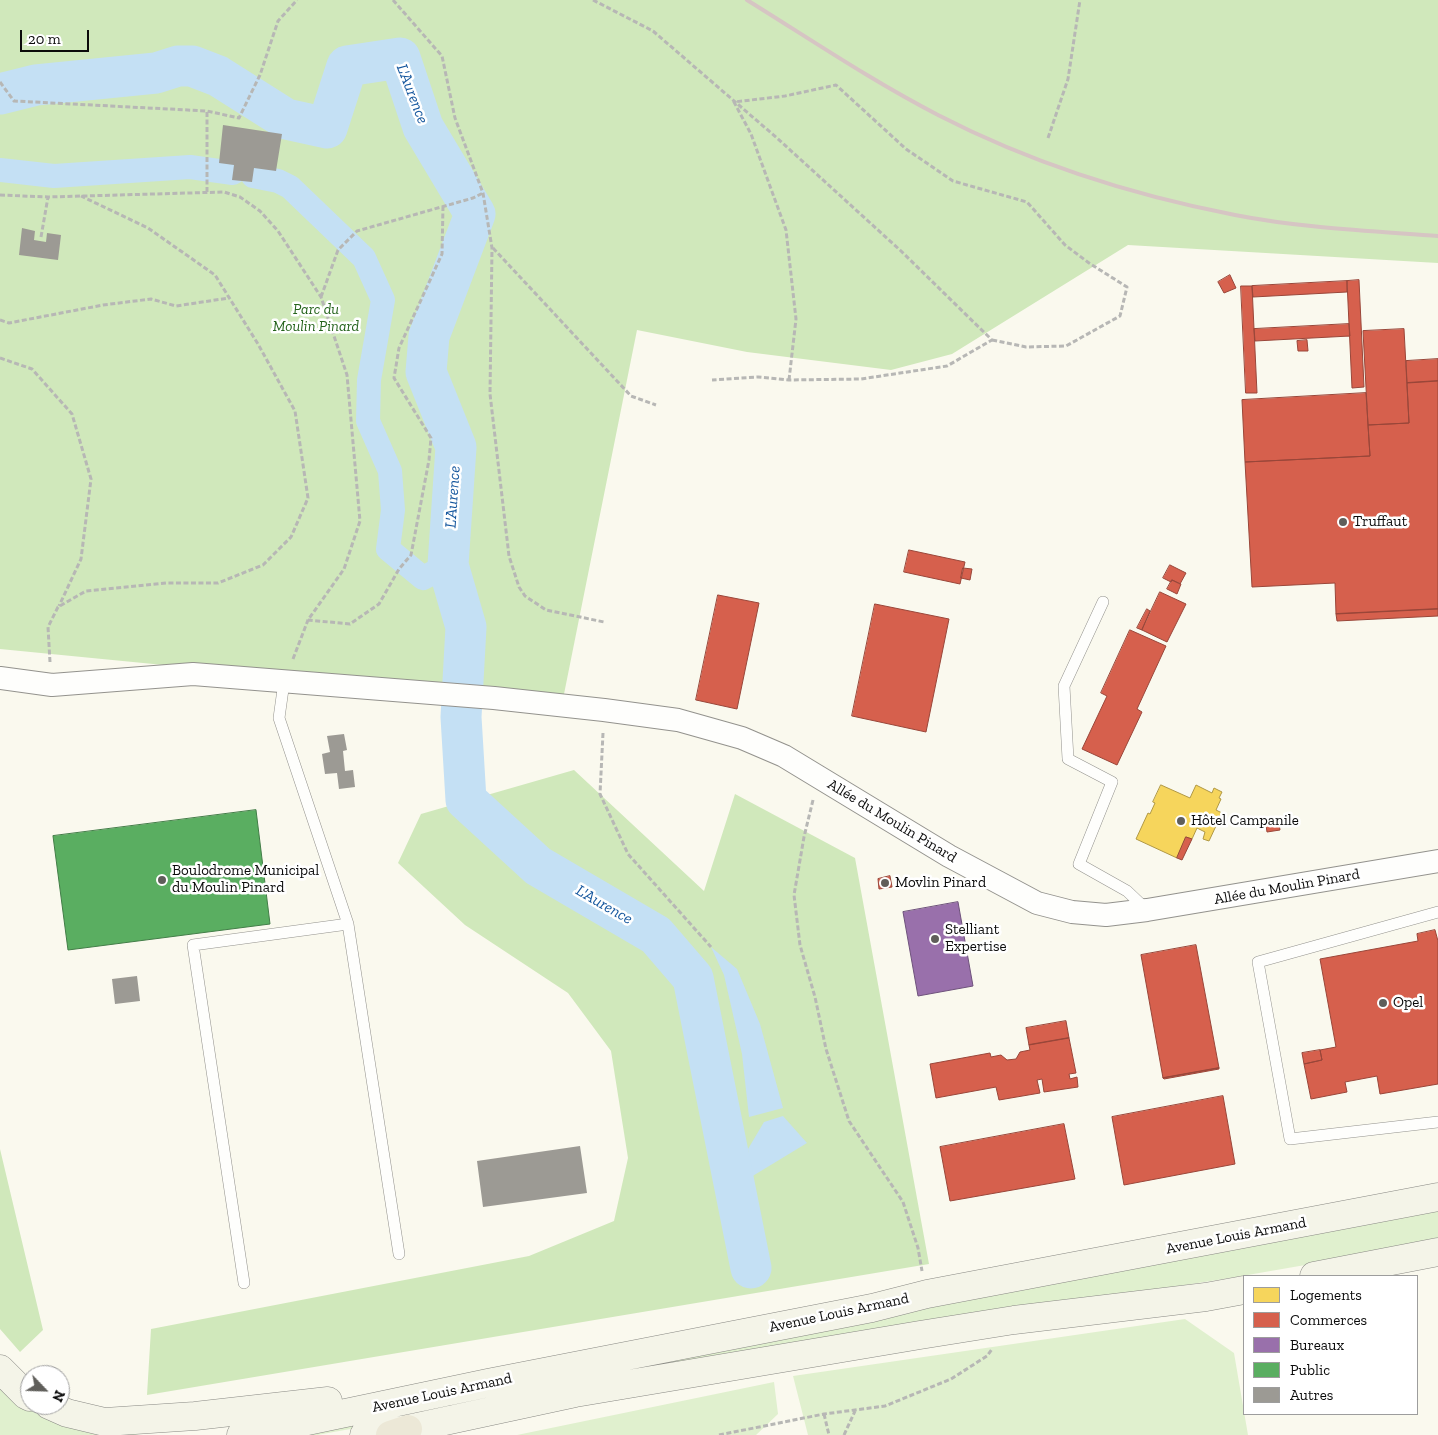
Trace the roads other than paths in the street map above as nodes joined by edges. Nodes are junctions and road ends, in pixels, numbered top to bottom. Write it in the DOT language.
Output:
graph roads {
  1 [pos="1103,602"];
  2 [pos="0,678"];
  3 [pos="284,682"];
  4 [pos="1438,861"];
  5 [pos="1147,910"];
  6 [pos="1438,912"];
  7 [pos="348,924"];
  8 [pos="1438,1122"];
  9 [pos="1438,1183"];
  10 [pos="1426,1200"];
  11 [pos="1438,1252"];
  12 [pos="399,1254"];
  13 [pos="1319,1275"];
  14 [pos="244,1283"];
  15 [pos="1243,1290"];
  16 [pos="0,1369"];
  17 [pos="488,1383"];
  18 [pos="20,1389"];
  19 [pos="70,1414"];
  20 [pos="399,1432"];
  21 [pos="241,1435"];
  22 [pos="364,1435"];
  1 -- 5 [label="lane"];
  2 -- 3 [label="street, Allée du Moulin Pinard"];
  3 -- 5 [label="street, Allée du Moulin Pinard"];
  3 -- 7 [label="lane"];
  4 -- 5 [label="street, Allée du Moulin Pinard"];
  6 -- 8 [label="lane"];
  7 -- 12 [label="lane"];
  7 -- 14 [label="lane"];
  9 -- 10 [label="street"];
  10 -- 17 [label="main road, Avenue Louis Armand"];
  11 -- 13 [label="main road"];
  15 -- 20 [label="main road, Avenue Louis Armand"];
  16 -- 18 [label="main road"];
  17 -- 19 [label="main road"];
  17 -- 21 [label="main road, Avenue Louis Armand"];
  20 -- 22 [label="main road, Avenue Louis Armand"];
}
